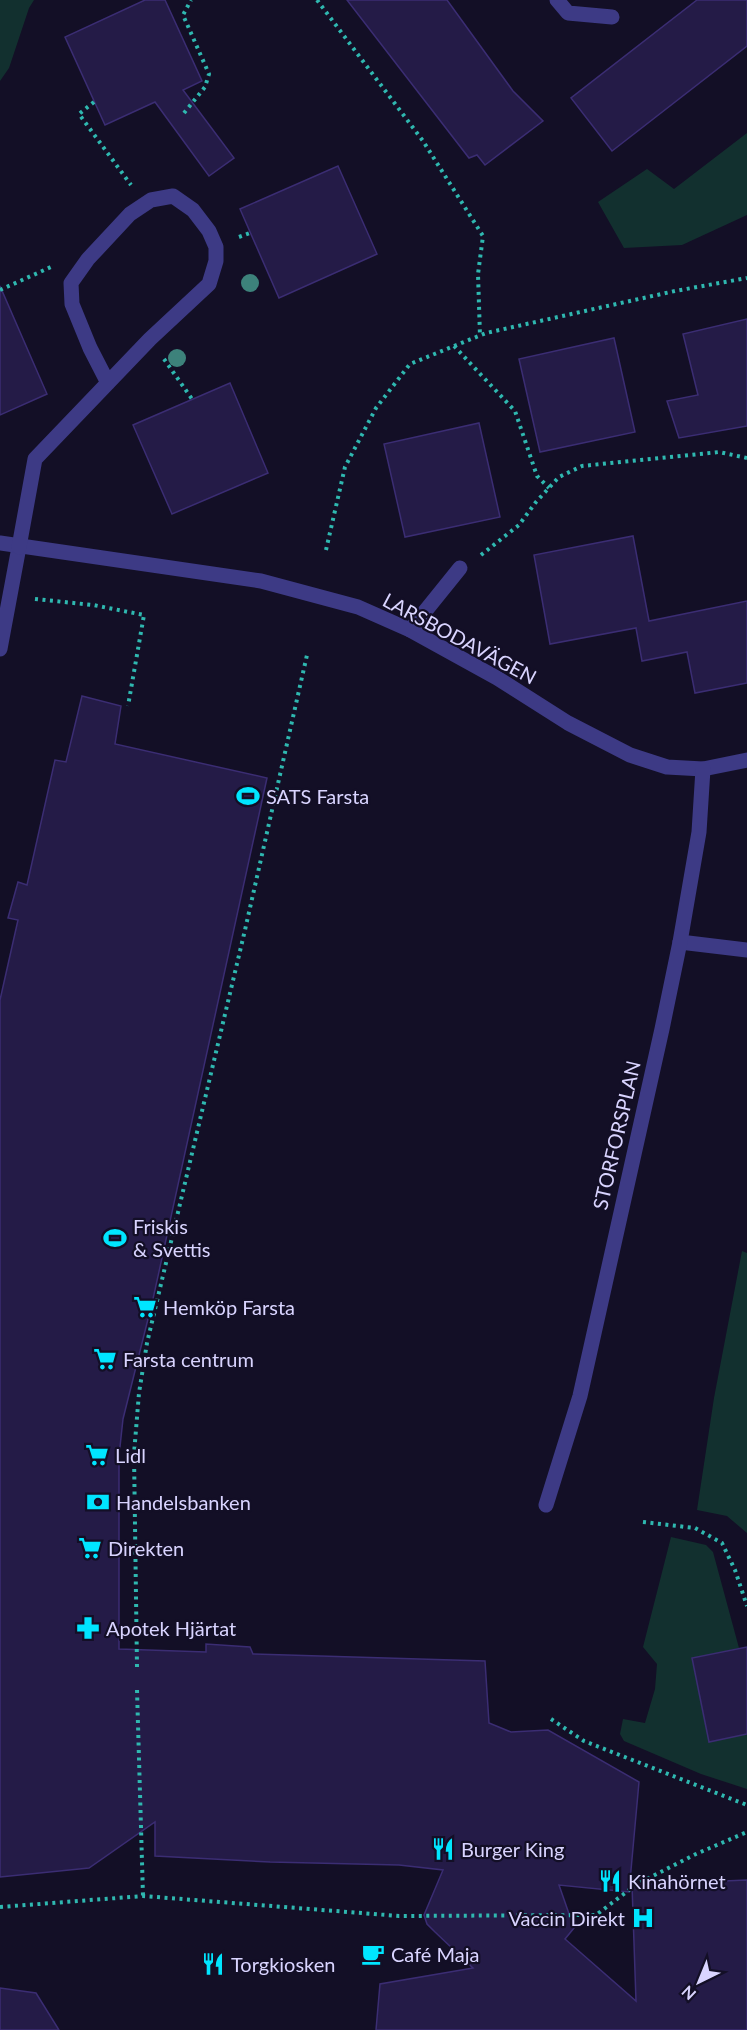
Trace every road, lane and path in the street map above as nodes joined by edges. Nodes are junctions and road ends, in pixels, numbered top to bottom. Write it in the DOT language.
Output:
graph roads {
  1 [pos="191,0"];
  2 [pos="317,0"];
  3 [pos="556,0"];
  4 [pos="612,16"];
  5 [pos="94,102"];
  6 [pos="184,113"];
  7 [pos="145,204"];
  8 [pos="747,278"];
  9 [pos="480,336"];
  10 [pos="150,339"];
  11 [pos="454,346"];
  12 [pos="108,382"];
  13 [pos="192,399"];
  14 [pos="747,458"];
  15 [pos="549,488"];
  16 [pos="0,543"];
  17 [pos="19,547"];
  18 [pos="326,550"];
  19 [pos="460,568"];
  20 [pos="11,597"];
  21 [pos="410,630"];
  22 [pos="0,649"];
  23 [pos="307,655"];
  24 [pos="128,706"];
  25 [pos="747,760"];
  26 [pos="703,769"];
  27 [pos="680,942"];
  28 [pos="747,950"];
  29 [pos="546,1505"];
  30 [pos="643,1522"];
  31 [pos="747,1606"];
  32 [pos="137,1667"];
  33 [pos="137,1690"];
  34 [pos="551,1719"];
  35 [pos="747,1805"];
  36 [pos="747,1832"];
  37 [pos="143,1896"];
  38 [pos="0,1907"];
  1 -- 6 [label="path"];
  2 -- 9 [label="path"];
  3 -- 4 [label="street"];
  5 -- 7 [label="path"];
  7 -- 10 [label="street"];
  7 -- 12 [label="street"];
  8 -- 9 [label="path"];
  9 -- 11 [label="path"];
  10 -- 12 [label="street"];
  10 -- 13 [label="path"];
  11 -- 15 [label="path"];
  11 -- 18 [label="path"];
  12 -- 17 [label="street"];
  14 -- 15 [label="path"];
  15 -- 19 [label="path"];
  16 -- 17 [label="street, LARSBODAVÄGEN"];
  17 -- 20 [label="street"];
  17 -- 21 [label="street, LARSBODAVÄGEN"];
  19 -- 21 [label="street"];
  20 -- 22 [label="street"];
  20 -- 24 [label="path"];
  21 -- 26 [label="street, LARSBODAVÄGEN"];
  23 -- 32 [label="path"];
  25 -- 26 [label="street, LARSBODAVÄGEN"];
  26 -- 27 [label="street, STORFORSPLAN"];
  27 -- 28 [label="street"];
  27 -- 29 [label="street, STORFORSPLAN"];
  30 -- 31 [label="path"];
  33 -- 37 [label="path"];
  34 -- 35 [label="path"];
  36 -- 37 [label="path"];
  37 -- 38 [label="path"];
}
